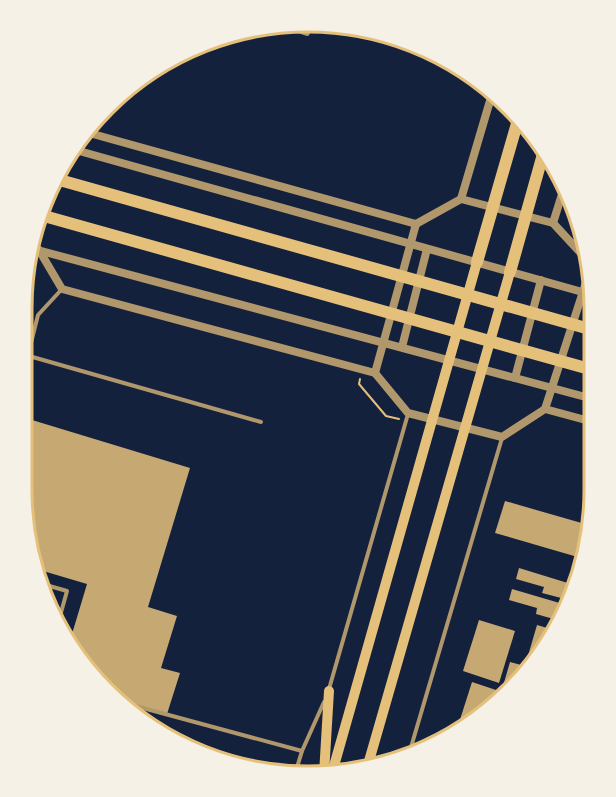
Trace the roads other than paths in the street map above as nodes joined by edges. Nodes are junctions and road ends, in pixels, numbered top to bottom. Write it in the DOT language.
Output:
graph roads {
  1 [pos="304,32"];
  2 [pos="307,33"];
  3 [pos="490,100"];
  4 [pos="516,126"];
  5 [pos="94,134"];
  6 [pos="80,151"];
  7 [pos="541,160"];
  8 [pos="63,181"];
  9 [pos="561,197"];
  10 [pos="461,199"];
  11 [pos="47,217"];
  12 [pos="553,223"];
  13 [pos="416,224"];
  14 [pos="427,249"];
  15 [pos="38,250"];
  16 [pos="579,252"];
  17 [pos="37,253"];
  18 [pos="477,262"];
  19 [pos="510,272"];
  20 [pos="541,280"];
  21 [pos="584,286"];
  22 [pos="62,289"];
  23 [pos="584,292"];
  24 [pos="584,328"];
  25 [pos="32,342"];
  26 [pos="402,347"];
  27 [pos="32,357"];
  28 [pos="449,361"];
  29 [pos="584,368"];
  30 [pos="483,369"];
  31 [pos="375,373"];
  32 [pos="515,378"];
  33 [pos="584,397"];
  34 [pos="545,409"];
  35 [pos="407,417"];
  36 [pos="584,420"];
  37 [pos="261,422"];
  38 [pos="502,437"];
  39 [pos="49,586"];
  40 [pos="61,613"];
  41 [pos="329,691"];
  42 [pos="138,707"];
  43 [pos="412,745"];
  44 [pos="302,751"];
  45 [pos="370,758"];
  46 [pos="335,764"];
  47 [pos="298,765"];
  48 [pos="325,765"];
  1 -- 2 [label="street"];
  3 -- 10 [label="street"];
  4 -- 18 [label="highway"];
  5 -- 13 [label="street"];
  6 -- 14 [label="street"];
  7 -- 19 [label="highway"];
  8 -- 24 [label="highway"];
  9 -- 12 [label="street"];
  10 -- 12 [label="street"];
  10 -- 13 [label="street"];
  11 -- 29 [label="highway"];
  12 -- 16 [label="street"];
  13 -- 31 [label="street"];
  14 -- 18 [label="street"];
  14 -- 26 [label="street"];
  15 -- 26 [label="street"];
  17 -- 22 [label="street"];
  18 -- 19 [label="street"];
  18 -- 28 [label="main road"];
  19 -- 20 [label="street"];
  19 -- 30 [label="main road"];
  20 -- 23 [label="street"];
  20 -- 32 [label="street"];
  21 -- 34 [label="street"];
  22 -- 25 [label="lane"];
  22 -- 31 [label="street"];
  26 -- 28 [label="street"];
  27 -- 37 [label="lane"];
  28 -- 30 [label="street"];
  28 -- 46 [label="main road"];
  30 -- 32 [label="street"];
  30 -- 45 [label="main road"];
  31 -- 35 [label="street"];
  32 -- 33 [label="street"];
  34 -- 36 [label="street"];
  34 -- 38 [label="street"];
  35 -- 38 [label="street"];
  35 -- 41 [label="lane"];
  38 -- 43 [label="lane"];
  39 -- 40 [label="lane"];
  41 -- 44 [label="lane"];
  41 -- 48 [label="main road"];
  42 -- 44 [label="lane"];
  44 -- 47 [label="lane"];
}
